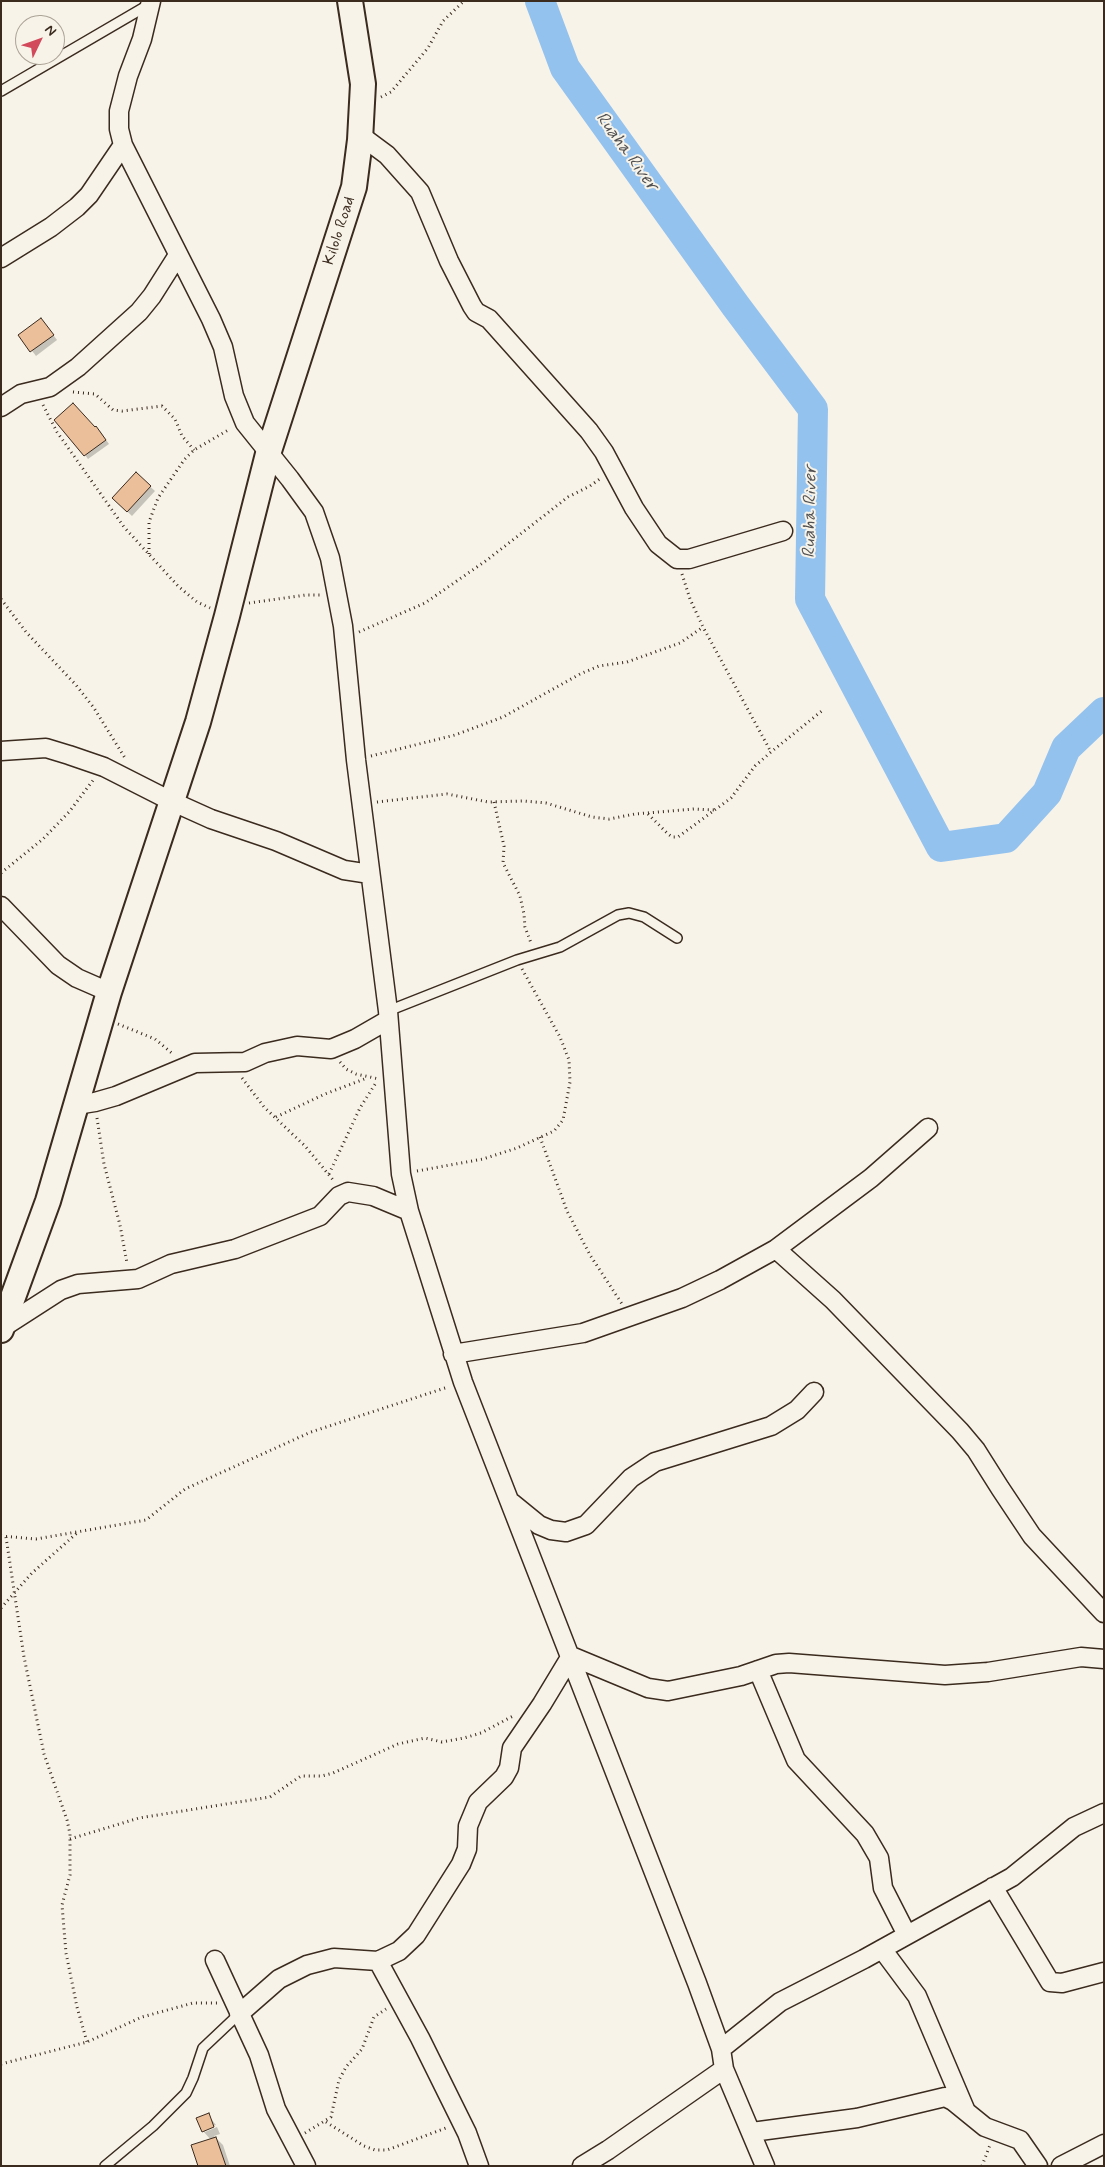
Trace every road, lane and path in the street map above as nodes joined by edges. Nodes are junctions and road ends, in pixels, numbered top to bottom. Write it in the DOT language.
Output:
graph roads {
  1 [pos="350,1"];
  2 [pos="464,1"];
  3 [pos="152,2"];
  4 [pos="363,89"];
  5 [pos="1,91"];
  6 [pos="360,135"];
  7 [pos="123,145"];
  8 [pos="178,255"];
  9 [pos="1,258"];
  10 [pos="43,389"];
  11 [pos="1,408"];
  12 [pos="245,423"];
  13 [pos="194,450"];
  14 [pos="268,454"];
  15 [pos="613,467"];
  16 [pos="783,531"];
  17 [pos="149,554"];
  18 [pos="677,559"];
  19 [pos="338,597"];
  20 [pos="1,599"];
  21 [pos="229,608"];
  22 [pos="703,626"];
  23 [pos="344,638"];
  24 [pos="823,710"];
  25 [pos="1,751"];
  26 [pos="771,752"];
  27 [pos="356,760"];
  28 [pos="104,767"];
  29 [pos="141,784"];
  30 [pos="171,801"];
  31 [pos="494,802"];
  32 [pos="361,804"];
  33 [pos="716,810"];
  34 [pos="648,813"];
  35 [pos="1,874"];
  36 [pos="370,874"];
  37 [pos="1,906"];
  38 [pos="676,938"];
  39 [pos="544,952"];
  40 [pos="517,960"];
  41 [pos="109,992"];
  42 [pos="388,1015"];
  43 [pos="101,1018"];
  44 [pos="331,1049"];
  45 [pos="232,1063"];
  46 [pos="186,1067"];
  47 [pos="386,1077"];
  48 [pos="367,1078"];
  49 [pos="85,1104"];
  50 [pos="276,1118"];
  51 [pos="928,1128"];
  52 [pos="540,1137"];
  53 [pos="329,1174"];
  54 [pos="402,1174"];
  55 [pos="344,1194"];
  56 [pos="409,1211"];
  57 [pos="776,1249"];
  58 [pos="128,1281"];
  59 [pos="630,1317"];
  60 [pos="2,1329"];
  61 [pos="454,1354"];
  62 [pos="463,1382"];
  63 [pos="814,1392"];
  64 [pos="511,1503"];
  65 [pos="79,1532"];
  66 [pos="3,1536"];
  67 [pos="14,1594"];
  68 [pos="1,1608"];
  69 [pos="1104,1614"];
  70 [pos="571,1656"];
  71 [pos="1104,1659"];
  72 [pos="758,1670"];
  73 [pos="515,1714"];
  74 [pos="1104,1813"];
  75 [pos="70,1839"];
  76 [pos="993,1887"];
  77 [pos="907,1935"];
  78 [pos="882,1949"];
  79 [pos="215,1960"];
  80 [pos="378,1961"];
  81 [pos="1104,1972"];
  82 [pos="399,2001"];
  83 [pos="237,2008"];
  84 [pos="87,2042"];
  85 [pos="721,2049"];
  86 [pos="1,2064"];
  87 [pos="724,2069"];
  88 [pos="968,2114"];
  89 [pos="461,2121"];
  90 [pos="326,2122"];
  91 [pos="752,2132"];
  92 [pos="292,2140"];
  93 [pos="1104,2144"];
  94 [pos="105,2166"];
  95 [pos="306,2166"];
  96 [pos="479,2166"];
  97 [pos="582,2166"];
  98 [pos="765,2166"];
  99 [pos="1038,2166"];
  100 [pos="1060,2166"];
  1 -- 4 [label="main road, Kilolo Road"];
  2 -- 4 [label="path"];
  3 -- 5 [label="lane"];
  3 -- 7 [label="street"];
  4 -- 6 [label="main road, Kilolo Road"];
  6 -- 14 [label="main road, Kilolo Road"];
  6 -- 15 [label="street"];
  7 -- 8 [label="street"];
  7 -- 9 [label="street"];
  8 -- 10 [label="street"];
  8 -- 12 [label="street"];
  10 -- 11 [label="street"];
  10 -- 13 [label="path"];
  10 -- 17 [label="path"];
  12 -- 13 [label="path"];
  12 -- 14 [label="street"];
  13 -- 17 [label="path"];
  14 -- 19 [label="street"];
  14 -- 21 [label="main road, Kilolo Road"];
  15 -- 18 [label="street"];
  15 -- 23 [label="path"];
  16 -- 18 [label="street"];
  17 -- 21 [label="path"];
  18 -- 22 [label="path"];
  19 -- 21 [label="path"];
  19 -- 23 [label="street"];
  20 -- 29 [label="path"];
  21 -- 30 [label="main road, Kilolo Road"];
  22 -- 26 [label="path"];
  22 -- 27 [label="path"];
  23 -- 27 [label="street"];
  24 -- 26 [label="path"];
  25 -- 28 [label="street"];
  26 -- 33 [label="path"];
  27 -- 32 [label="street"];
  28 -- 29 [label="street"];
  28 -- 35 [label="path"];
  29 -- 30 [label="street"];
  30 -- 36 [label="street"];
  30 -- 41 [label="main road, Kilolo Road"];
  31 -- 32 [label="path"];
  31 -- 34 [label="path"];
  31 -- 39 [label="path"];
  32 -- 36 [label="street"];
  33 -- 34 [label="path"];
  33 -- 34 [label="path"];
  36 -- 42 [label="street"];
  37 -- 41 [label="street"];
  38 -- 39 [label="lane"];
  39 -- 40 [label="lane"];
  40 -- 42 [label="lane"];
  40 -- 52 [label="path"];
  41 -- 43 [label="main road, Kilolo Road"];
  42 -- 44 [label="street"];
  42 -- 47 [label="street"];
  43 -- 46 [label="path"];
  43 -- 49 [label="main road, Kilolo Road"];
  44 -- 45 [label="street"];
  44 -- 48 [label="path"];
  45 -- 46 [label="street"];
  45 -- 50 [label="path"];
  46 -- 49 [label="street"];
  47 -- 48 [label="path"];
  47 -- 53 [label="path"];
  47 -- 54 [label="street"];
  48 -- 50 [label="path"];
  49 -- 58 [label="path"];
  49 -- 60 [label="main road, Kilolo Road"];
  50 -- 53 [label="path"];
  51 -- 57 [label="street"];
  52 -- 54 [label="path"];
  52 -- 59 [label="path"];
  53 -- 55 [label="path"];
  54 -- 56 [label="street"];
  55 -- 56 [label="street"];
  55 -- 58 [label="street"];
  56 -- 61 [label="street"];
  57 -- 59 [label="street"];
  57 -- 69 [label="street"];
  58 -- 60 [label="street"];
  59 -- 61 [label="street"];
  61 -- 62 [label="street"];
  62 -- 64 [label="street"];
  62 -- 65 [label="path"];
  63 -- 64 [label="street"];
  64 -- 70 [label="street"];
  65 -- 66 [label="path"];
  65 -- 67 [label="path"];
  66 -- 67 [label="path"];
  67 -- 68 [label="path"];
  67 -- 75 [label="path"];
  70 -- 72 [label="street"];
  70 -- 80 [label="street"];
  70 -- 85 [label="street"];
  71 -- 72 [label="street"];
  72 -- 77 [label="street"];
  73 -- 75 [label="path"];
  74 -- 76 [label="street"];
  75 -- 84 [label="path"];
  76 -- 77 [label="street"];
  76 -- 81 [label="street"];
  77 -- 78 [label="street"];
  78 -- 85 [label="street"];
  78 -- 88 [label="street"];
  79 -- 83 [label="street"];
  80 -- 82 [label="street"];
  80 -- 83 [label="street"];
  82 -- 89 [label="street"];
  82 -- 90 [label="path"];
  83 -- 84 [label="path"];
  83 -- 92 [label="street"];
  83 -- 94 [label="lane"];
  84 -- 86 [label="path"];
  85 -- 87 [label="street"];
  87 -- 91 [label="street"];
  87 -- 97 [label="street"];
  88 -- 91 [label="street"];
  88 -- 99 [label="street"];
  89 -- 90 [label="path"];
  89 -- 96 [label="street"];
  90 -- 92 [label="path"];
  91 -- 98 [label="street"];
  92 -- 95 [label="street"];
  93 -- 100 [label="street"];
}
